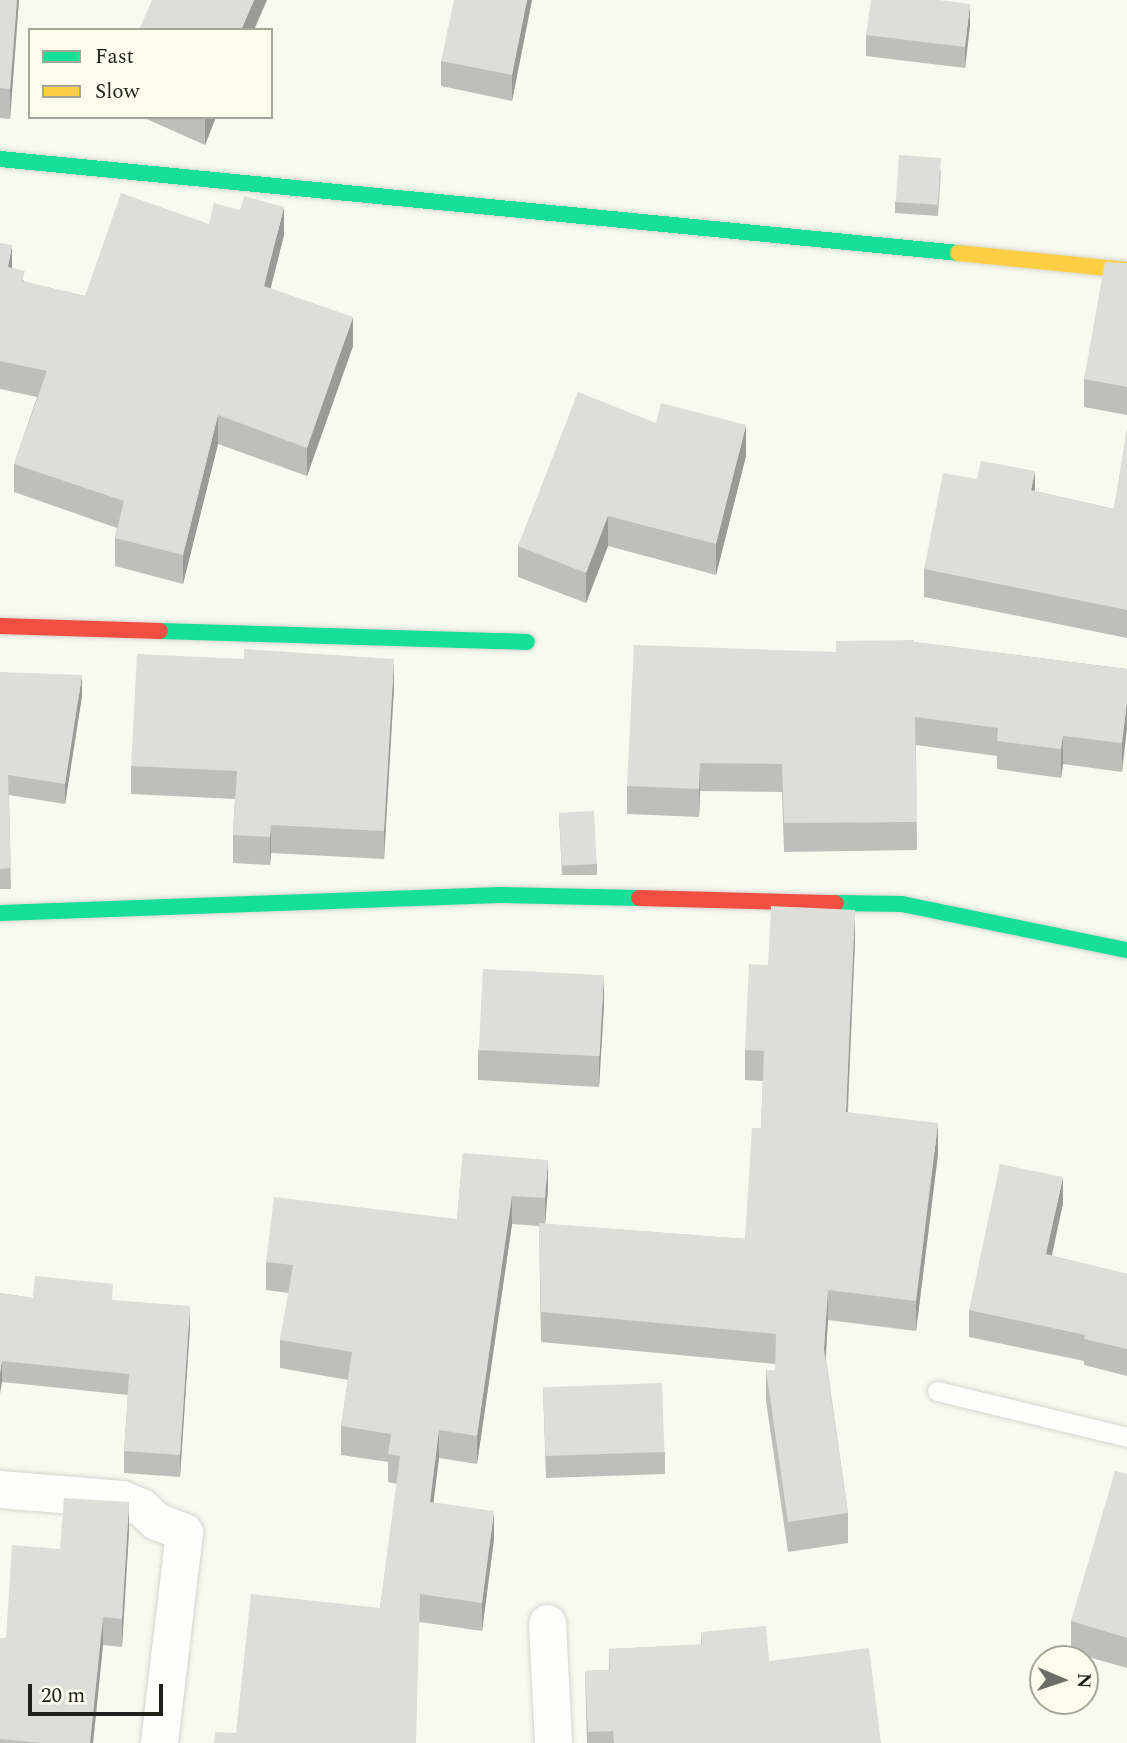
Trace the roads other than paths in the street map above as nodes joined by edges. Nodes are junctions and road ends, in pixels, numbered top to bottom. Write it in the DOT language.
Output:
graph roads {
  1 [pos="0,159"];
  2 [pos="1127,270"];
  3 [pos="0,626"];
  4 [pos="527,642"];
  5 [pos="0,913"];
  6 [pos="1127,950"];
  7 [pos="937,1391"];
  8 [pos="1127,1437"];
  9 [pos="0,1489"];
  10 [pos="547,1623"];
  11 [pos="159,1743"];
  12 [pos="553,1743"];
  1 -- 2 [label="street"];
  3 -- 4 [label="street"];
  5 -- 6 [label="street"];
  7 -- 8 [label="lane"];
  9 -- 11 [label="street"];
  10 -- 12 [label="street"];
}
